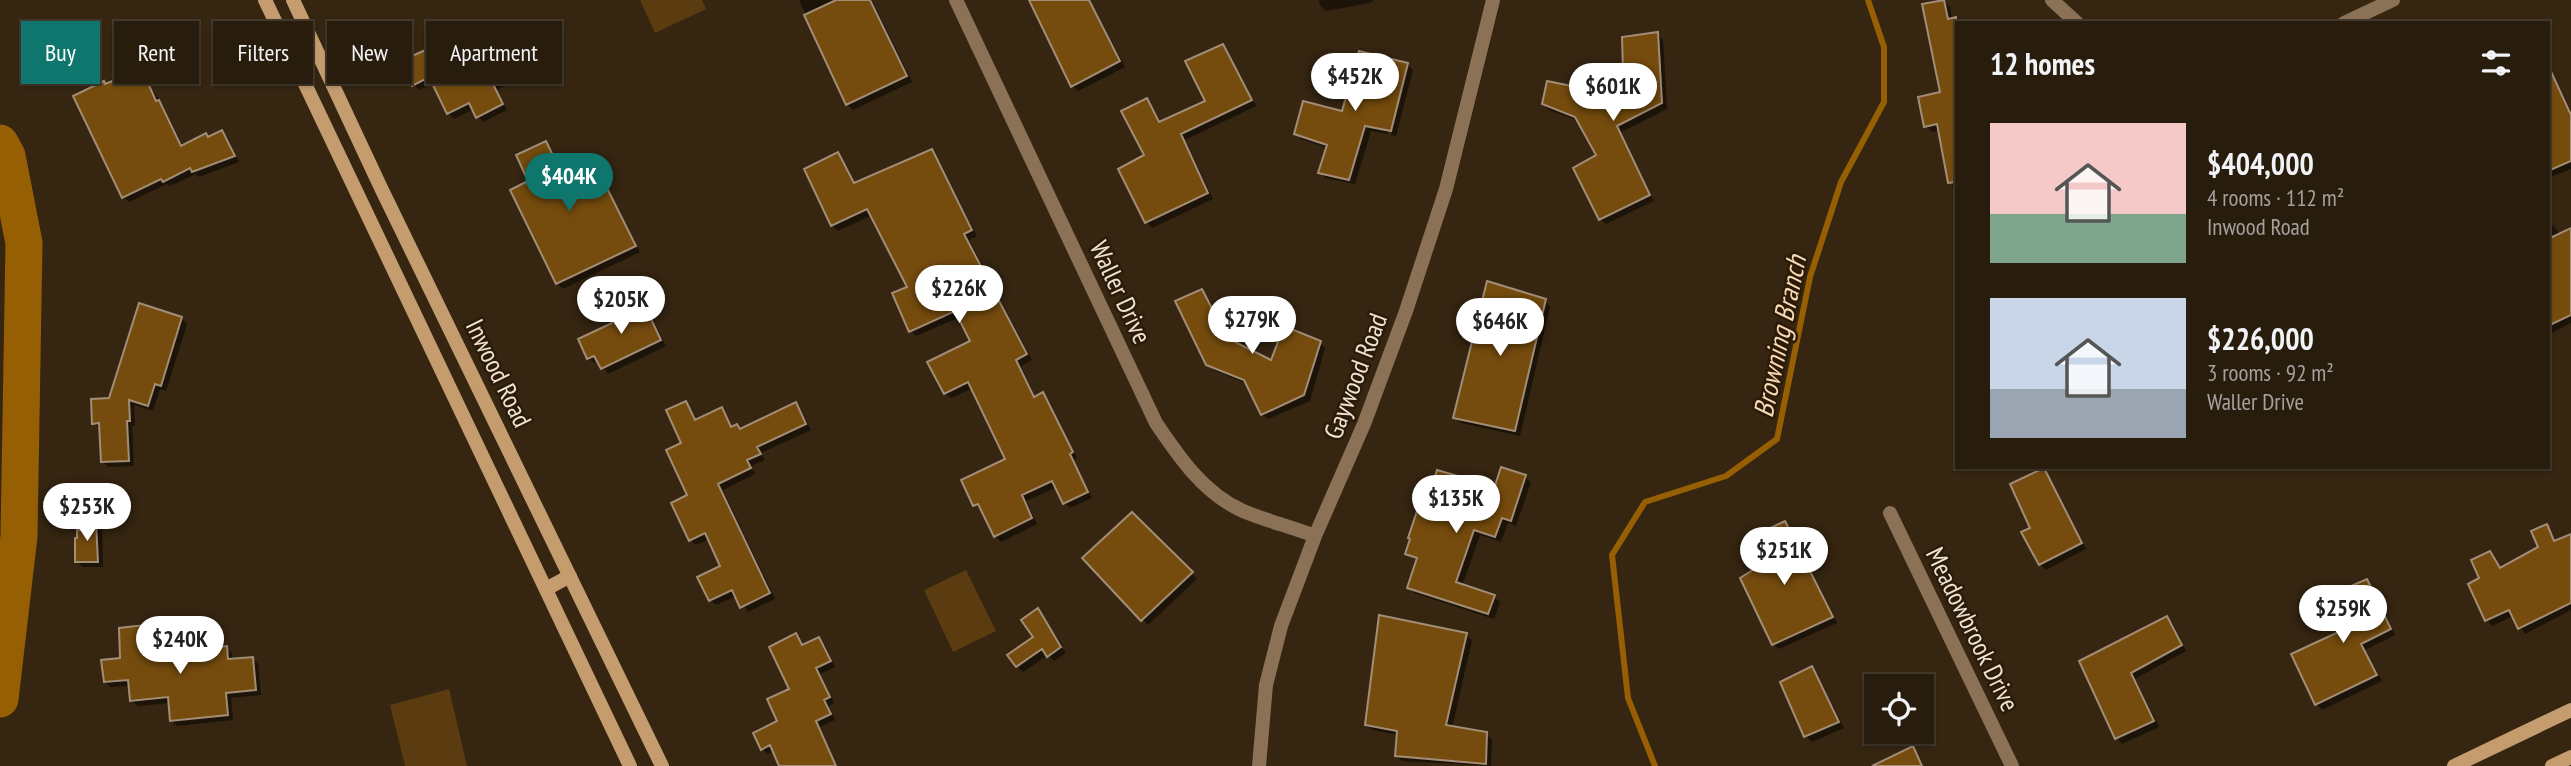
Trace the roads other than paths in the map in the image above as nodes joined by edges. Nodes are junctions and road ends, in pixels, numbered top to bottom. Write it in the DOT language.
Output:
graph roads {
  1 [pos="265,0"];
  2 [pos="293,0"];
  3 [pos="956,0"];
  4 [pos="1493,0"];
  5 [pos="2052,0"];
  6 [pos="2393,0"];
  7 [pos="2075,21"];
  8 [pos="2348,21"];
  9 [pos="382,188"];
  10 [pos="359,199"];
  11 [pos="1890,513"];
  12 [pos="1315,536"];
  13 [pos="570,576"];
  14 [pos="545,589"];
  15 [pos="2571,710"];
  16 [pos="2571,757"];
  17 [pos="630,766"];
  18 [pos="662,766"];
  19 [pos="1259,766"];
  20 [pos="2012,766"];
  21 [pos="2454,766"];
  22 [pos="2552,766"];
  1 -- 10 [label="main road, Inwood Road"];
  2 -- 9 [label="main road, Inwood Road"];
  3 -- 12 [label="street, Waller Drive"];
  4 -- 12 [label="street, Gaywood Road"];
  5 -- 7 [label="street"];
  6 -- 8 [label="street"];
  9 -- 10 [label="main road"];
  9 -- 13 [label="main road, Inwood Road"];
  10 -- 14 [label="main road, Inwood Road"];
  11 -- 20 [label="street, Meadowbrook Drive"];
  12 -- 19 [label="street, Gaywood Road"];
  13 -- 14 [label="main road"];
  13 -- 18 [label="main road, Inwood Road"];
  14 -- 17 [label="main road, Inwood Road"];
  15 -- 21 [label="main road"];
  16 -- 22 [label="main road"];
}
